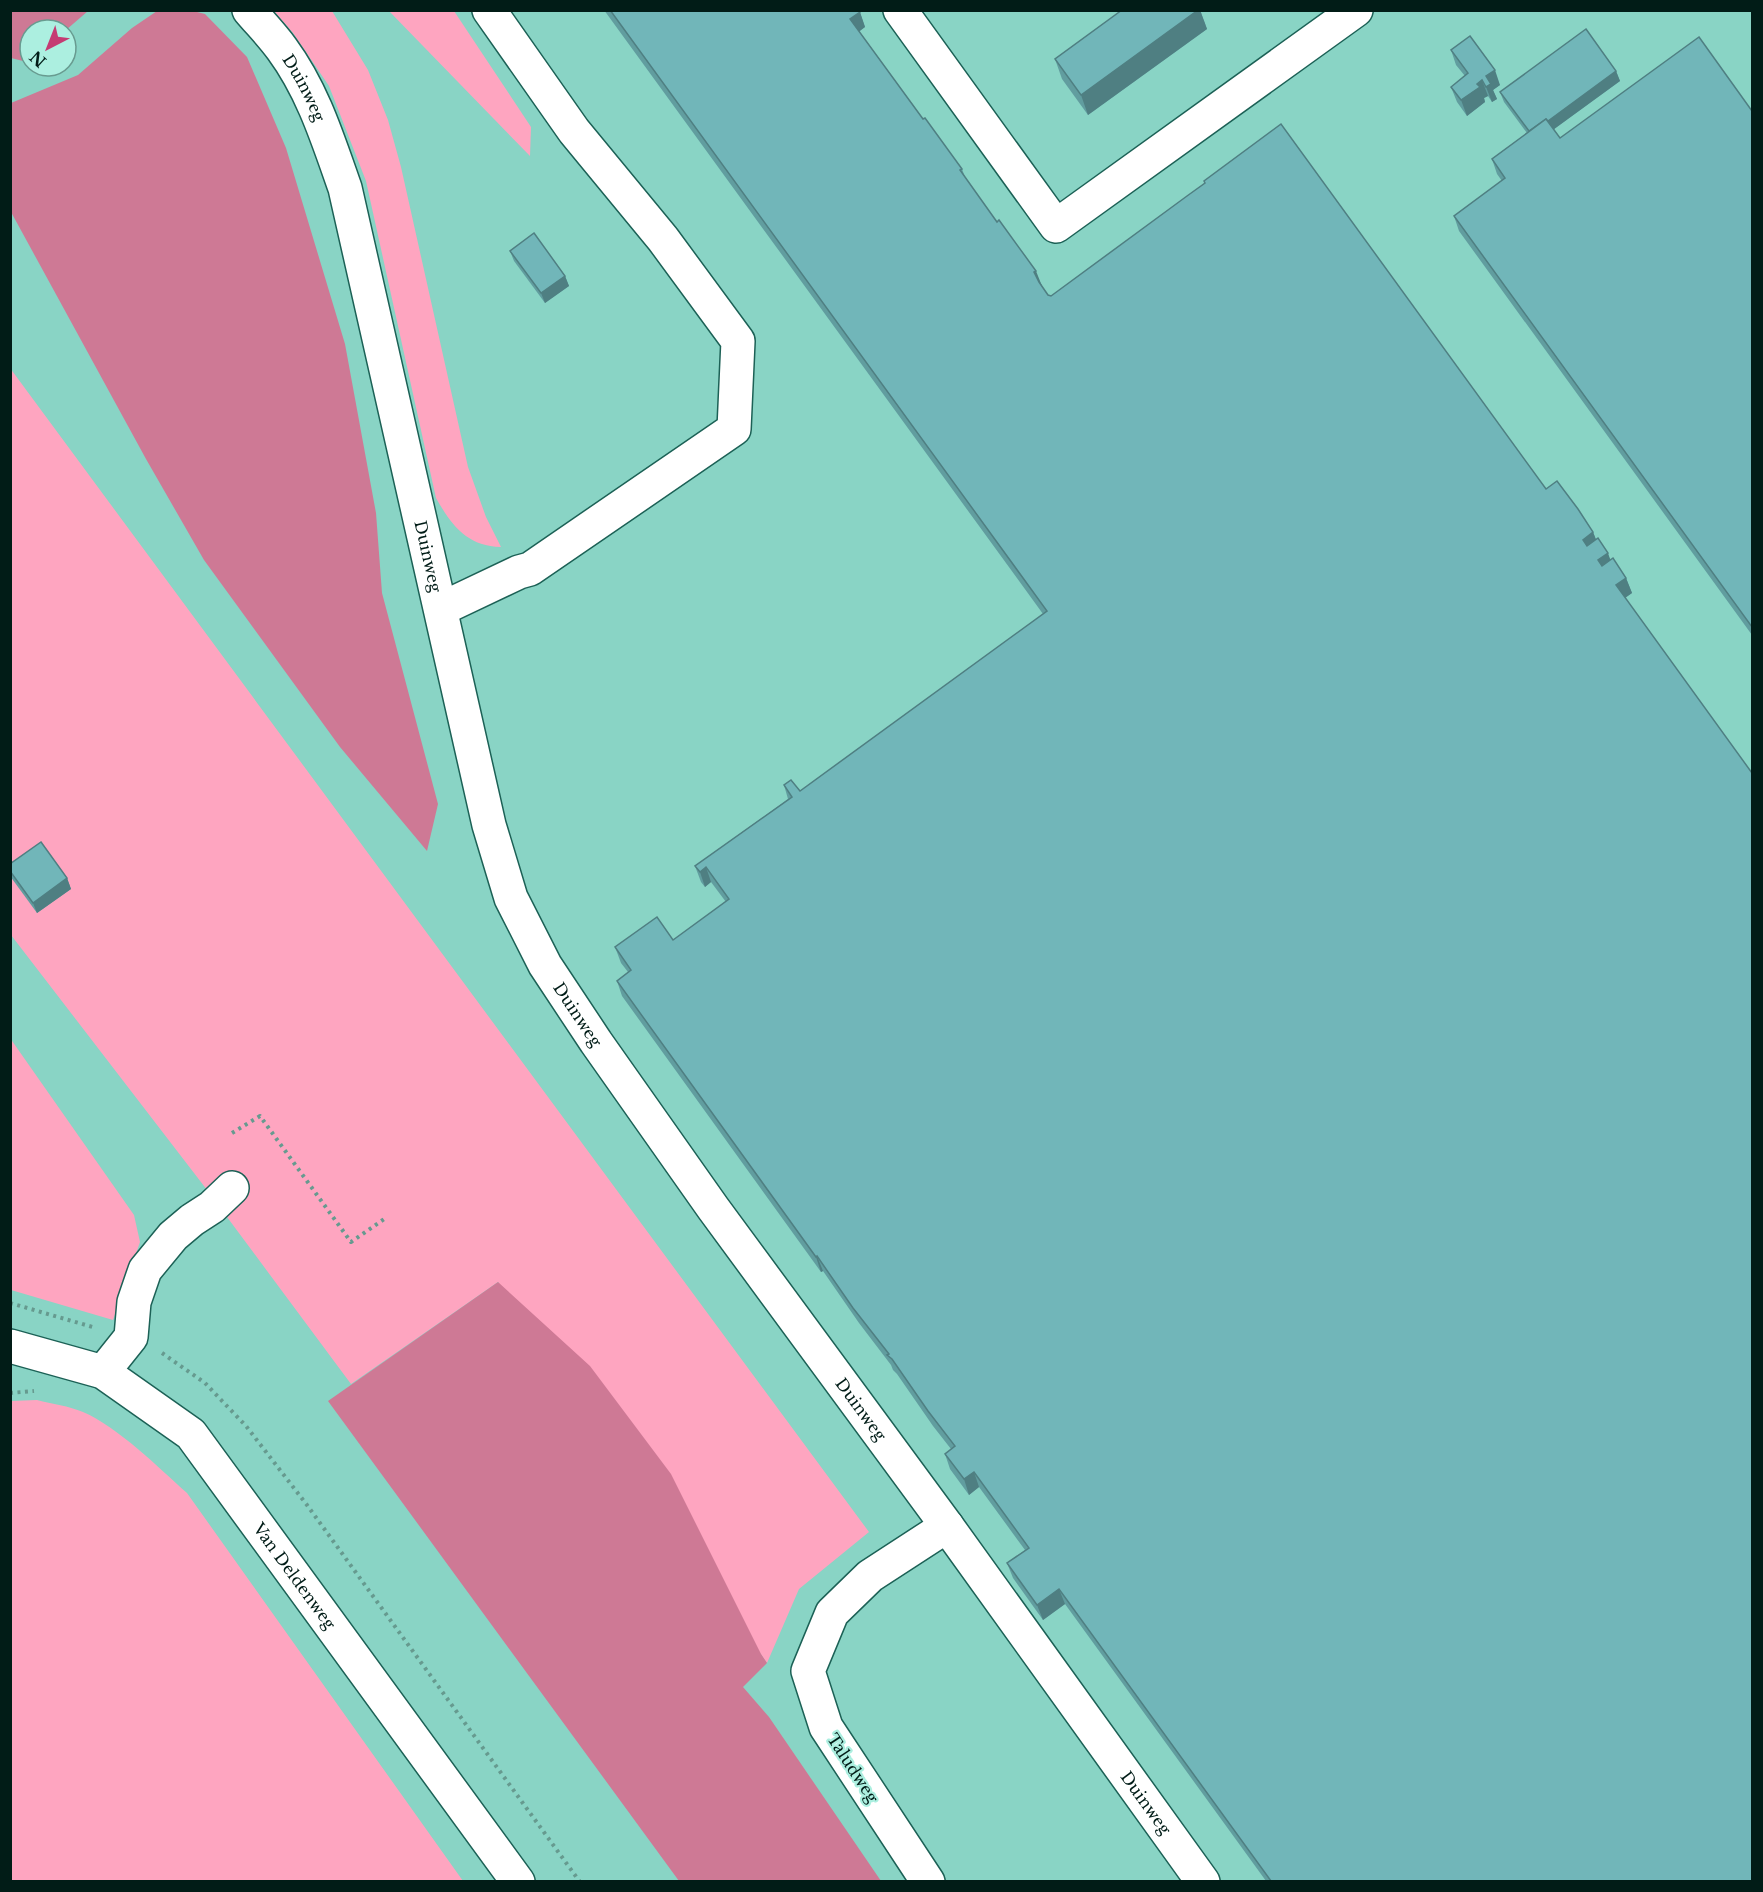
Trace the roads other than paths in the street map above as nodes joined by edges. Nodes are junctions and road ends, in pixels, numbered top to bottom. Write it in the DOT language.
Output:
graph roads {
  1 [pos="249,10"];
  2 [pos="489,10"];
  3 [pos="900,10"];
  4 [pos="1356,10"];
  5 [pos="441,609"];
  6 [pos="232,1188"];
  7 [pos="10,1346"];
  8 [pos="103,1372"];
  9 [pos="948,1527"];
  10 [pos="519,1881"];
  11 [pos="928,1881"];
  12 [pos="1203,1881"];
  1 -- 5 [label="lane, Duinweg"];
  2 -- 5 [label="lane"];
  3 -- 4 [label="lane"];
  5 -- 9 [label="lane, Duinweg"];
  6 -- 8 [label="lane"];
  7 -- 8 [label="lane, Van Deldenweg"];
  8 -- 10 [label="lane, Van Deldenweg"];
  9 -- 11 [label="lane, Taludweg"];
  9 -- 12 [label="lane, Duinweg"];
}
